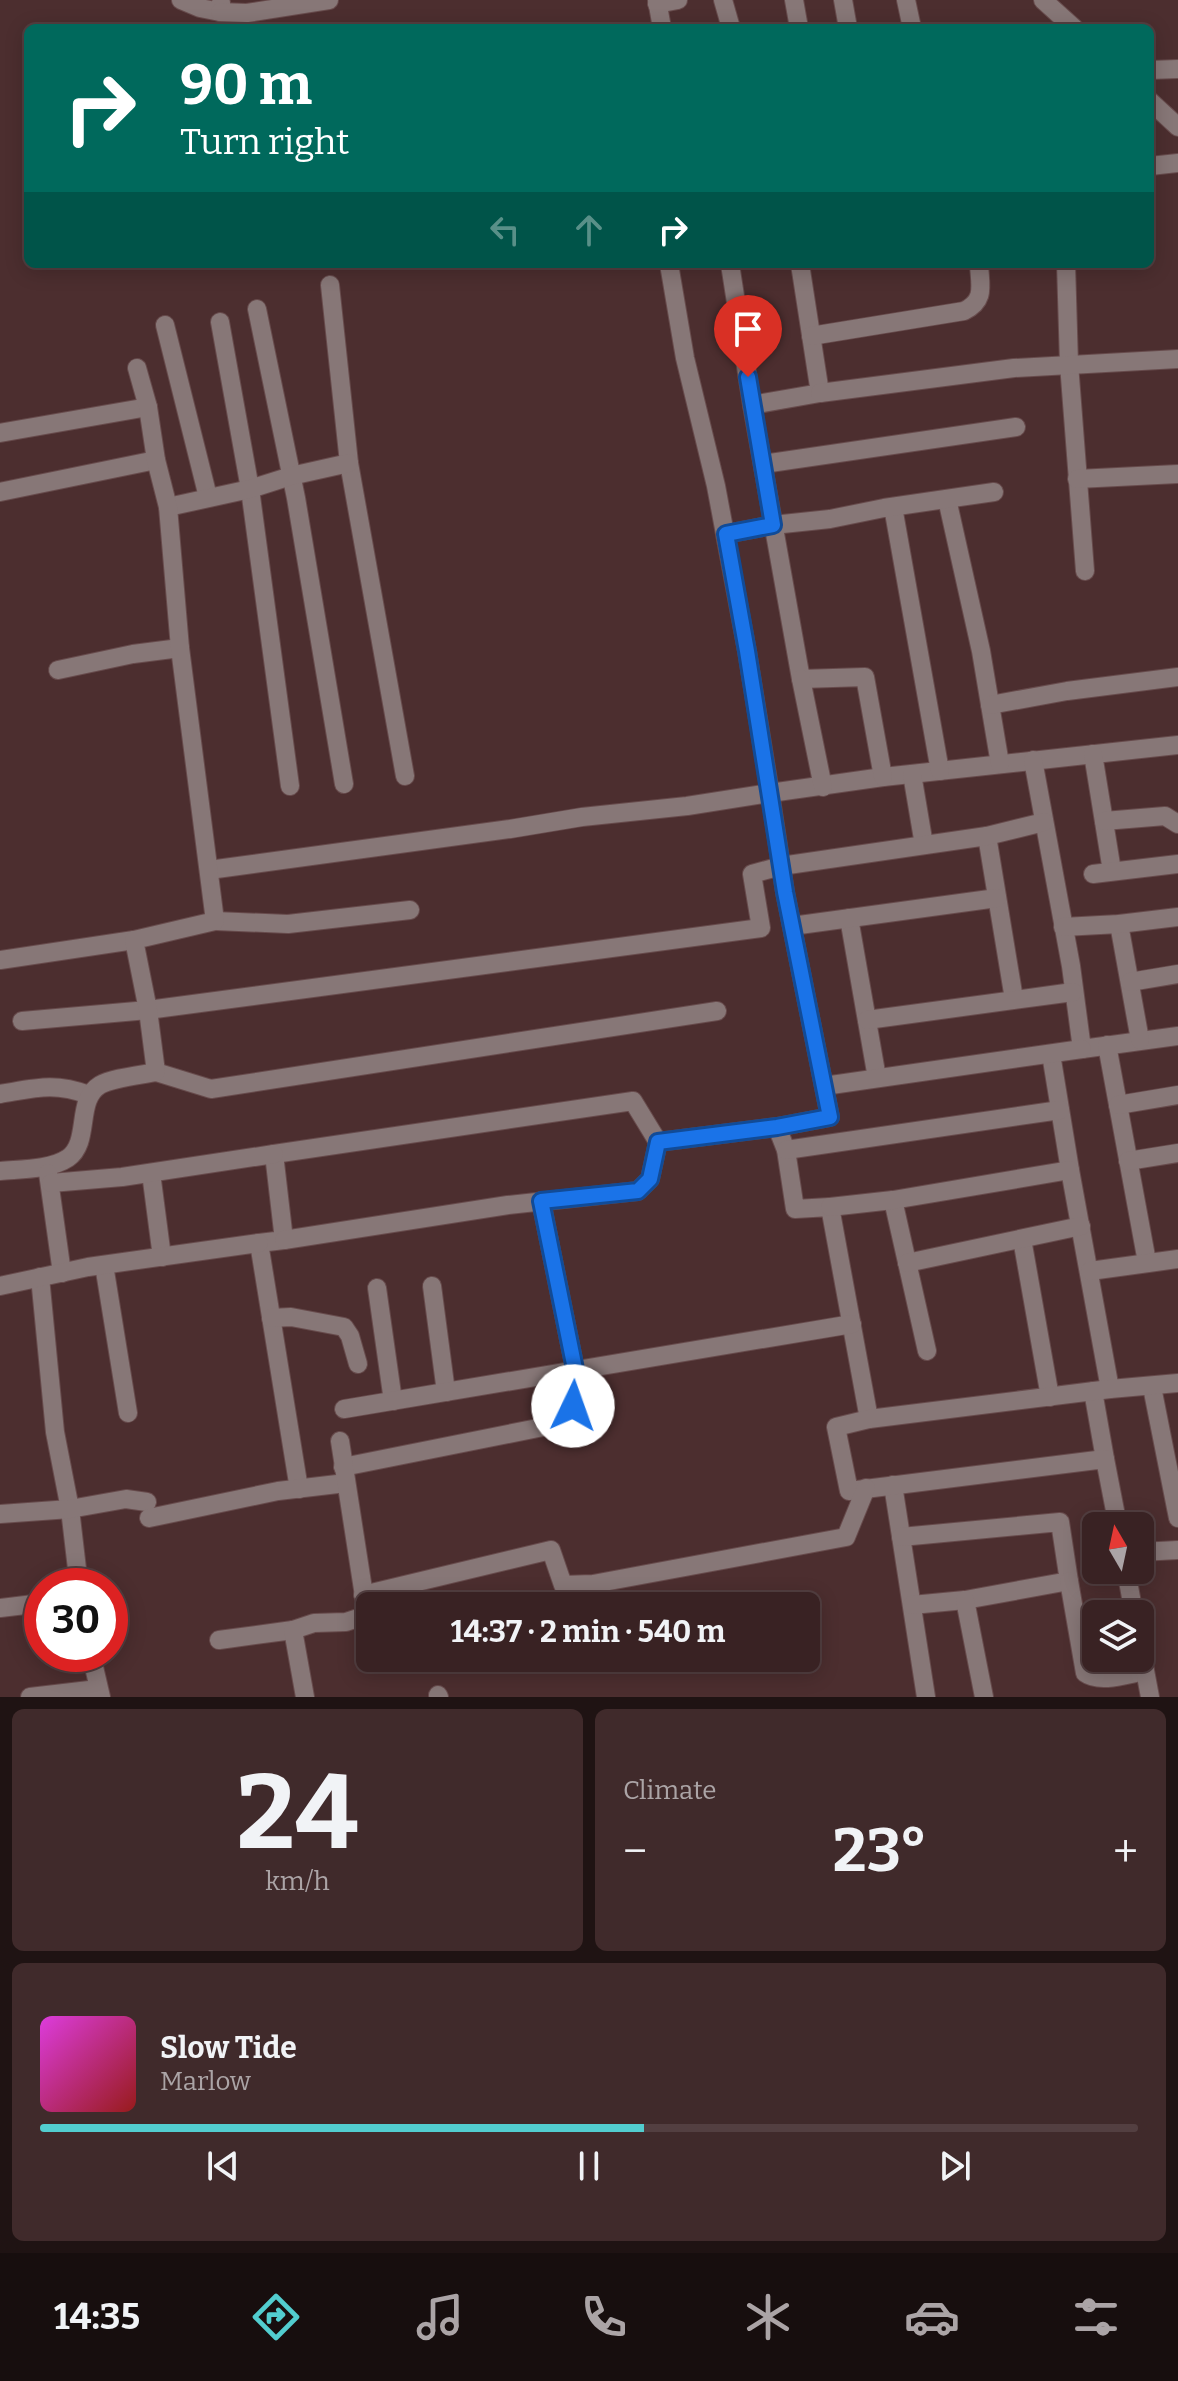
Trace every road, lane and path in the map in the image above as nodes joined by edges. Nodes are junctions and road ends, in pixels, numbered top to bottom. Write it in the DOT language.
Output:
graph roads {
  1 [pos="181,0"];
  2 [pos="329,0"];
  3 [pos="678,0"];
  4 [pos="723,0"];
  5 [pos="794,0"];
  6 [pos="843,0"];
  7 [pos="906,0"];
  8 [pos="1043,0"];
  9 [pos="657,2"];
  10 [pos="220,6"];
  11 [pos="661,24"];
  12 [pos="730,24"];
  13 [pos="798,24"];
  14 [pos="847,24"];
  15 [pos="911,24"];
  16 [pos="1070,24"];
  17 [pos="1178,69"];
  18 [pos="1154,70"];
  19 [pos="1154,105"];
  20 [pos="1178,127"];
  21 [pos="1178,163"];
  22 [pos="1154,166"];
  23 [pos="670,268"];
  24 [pos="731,268"];
  25 [pos="801,268"];
  26 [pos="979,268"];
  27 [pos="1066,268"];
  28 [pos="330,285"];
  29 [pos="257,309"];
  30 [pos="220,322"];
  31 [pos="165,325"];
  32 [pos="811,336"];
  33 [pos="1178,359"];
  34 [pos="1069,364"];
  35 [pos="137,368"];
  36 [pos="820,393"];
  37 [pos="752,405"];
  38 [pos="148,407"];
  39 [pos="1016,427"];
  40 [pos="0,433"];
  41 [pos="156,460"];
  42 [pos="349,463"];
  43 [pos="763,464"];
  44 [pos="1178,474"];
  45 [pos="291,476"];
  46 [pos="1077,479"];
  47 [pos="250,489"];
  48 [pos="0,492"];
  49 [pos="994,492"];
  50 [pos="208,497"];
  51 [pos="947,499"];
  52 [pos="168,507"];
  53 [pos="893,507"];
  54 [pos="773,525"];
  55 [pos="726,534"];
  56 [pos="1085,571"];
  57 [pos="180,648"];
  58 [pos="58,670"];
  59 [pos="1178,677"];
  60 [pos="801,679"];
  61 [pos="990,705"];
  62 [pos="1178,745"];
  63 [pos="1093,754"];
  64 [pos="1033,760"];
  65 [pos="1000,764"];
  66 [pos="940,771"];
  67 [pos="912,774"];
  68 [pos="405,776"];
  69 [pos="883,777"];
  70 [pos="344,784"];
  71 [pos="290,786"];
  72 [pos="823,787"];
  73 [pos="770,793"];
  74 [pos="1104,821"];
  75 [pos="1044,822"];
  76 [pos="1178,824"];
  77 [pos="987,836"];
  78 [pos="924,845"];
  79 [pos="1178,864"];
  80 [pos="781,866"];
  81 [pos="209,870"];
  82 [pos="997,898"];
  83 [pos="410,910"];
  84 [pos="1178,917"];
  85 [pos="849,918"];
  86 [pos="215,921"];
  87 [pos="1119,924"];
  88 [pos="792,926"];
  89 [pos="1063,927"];
  90 [pos="134,940"];
  91 [pos="0,960"];
  92 [pos="1178,974"];
  93 [pos="1130,982"];
  94 [pos="1073,992"];
  95 [pos="1014,999"];
  96 [pos="148,1010"];
  97 [pos="717,1011"];
  98 [pos="867,1020"];
  99 [pos="22,1021"];
  100 [pos="1178,1036"];
  101 [pos="1140,1040"];
  102 [pos="1107,1045"];
  103 [pos="1082,1049"];
  104 [pos="1051,1054"];
  105 [pos="156,1072"];
  106 [pos="877,1078"];
  107 [pos="824,1086"];
  108 [pos="0,1094"];
  109 [pos="89,1095"];
  110 [pos="1178,1095"];
  111 [pos="1118,1105"];
  112 [pos="1060,1110"];
  113 [pos="777,1127"];
  114 [pos="658,1142"];
  115 [pos="786,1150"];
  116 [pos="1178,1153"];
  117 [pos="274,1154"];
  118 [pos="1128,1161"];
  119 [pos="1070,1170"];
  120 [pos="0,1171"];
  121 [pos="151,1173"];
  122 [pos="48,1175"];
  123 [pos="893,1200"];
  124 [pos="541,1201"];
  125 [pos="830,1207"];
  126 [pos="1081,1226"];
  127 [pos="1022,1239"];
  128 [pos="284,1240"];
  129 [pos="259,1243"];
  130 [pos="162,1257"];
  131 [pos="1178,1259"];
  132 [pos="1147,1262"];
  133 [pos="907,1263"];
  134 [pos="104,1265"];
  135 [pos="1090,1271"];
  136 [pos="62,1273"];
  137 [pos="40,1277"];
  138 [pos="0,1286"];
  139 [pos="432,1286"];
  140 [pos="377,1288"];
  141 [pos="271,1318"];
  142 [pos="852,1324"];
  143 [pos="927,1351"];
  144 [pos="358,1364"];
  145 [pos="575,1369"];
  146 [pos="1178,1383"];
  147 [pos="1152,1387"];
  148 [pos="1102,1390"];
  149 [pos="446,1392"];
  150 [pos="1050,1397"];
  151 [pos="393,1401"];
  152 [pos="344,1409"];
  153 [pos="128,1413"];
  154 [pos="869,1419"];
  155 [pos="340,1441"];
  156 [pos="1172,1450"];
  157 [pos="1105,1459"];
  158 [pos="344,1475"];
  159 [pos="893,1485"];
  160 [pos="866,1488"];
  161 [pos="299,1489"];
  162 [pos="70,1509"];
  163 [pos="1115,1512"];
  164 [pos="0,1514"];
  165 [pos="1178,1518"];
  166 [pos="901,1537"];
  167 [pos="1178,1550"];
  168 [pos="1154,1551"];
  169 [pos="77,1568"];
  170 [pos="1069,1581"];
  171 [pos="363,1592"];
  172 [pos="376,1592"];
  173 [pos="965,1600"];
  174 [pos="24,1605"];
  175 [pos="912,1605"];
  176 [pos="0,1608"];
  177 [pos="356,1619"];
  178 [pos="293,1630"];
  179 [pos="219,1640"];
  180 [pos="1082,1659"];
  181 [pos="95,1672"];
  182 [pos="1085,1672"];
  183 [pos="1138,1672"];
  184 [pos="1145,1672"];
  185 [pos="99,1693"];
  186 [pos="30,1697"];
  187 [pos="305,1697"];
  188 [pos="926,1697"];
  189 [pos="984,1697"];
  190 [pos="1150,1697"];
  1 -- 10 [label="street"];
  2 -- 10 [label="street"];
  3 -- 9 [label="street"];
  4 -- 12 [label="street"];
  5 -- 13 [label="street"];
  6 -- 14 [label="street"];
  7 -- 15 [label="street"];
  8 -- 16 [label="street"];
  9 -- 11 [label="street"];
  17 -- 18 [label="street"];
  19 -- 20 [label="street"];
  21 -- 22 [label="street"];
  23 -- 55 [label="street"];
  24 -- 37 [label="street"];
  25 -- 32 [label="street"];
  26 -- 32 [label="street"];
  27 -- 34 [label="street"];
  28 -- 42 [label="street"];
  29 -- 45 [label="street"];
  30 -- 47 [label="street"];
  31 -- 50 [label="street"];
  32 -- 36 [label="street"];
  33 -- 34 [label="street"];
  34 -- 36 [label="street"];
  34 -- 46 [label="street"];
  35 -- 38 [label="street"];
  36 -- 37 [label="street"];
  37 -- 43 [label="street"];
  38 -- 40 [label="street"];
  38 -- 41 [label="street"];
  39 -- 43 [label="street"];
  41 -- 48 [label="street"];
  41 -- 52 [label="street"];
  42 -- 45 [label="street"];
  42 -- 68 [label="street"];
  43 -- 54 [label="street"];
  44 -- 46 [label="street"];
  45 -- 47 [label="street"];
  45 -- 70 [label="street"];
  46 -- 56 [label="street"];
  47 -- 50 [label="street"];
  47 -- 71 [label="street"];
  49 -- 51 [label="street"];
  50 -- 52 [label="street"];
  51 -- 53 [label="street"];
  51 -- 61 [label="street"];
  52 -- 57 [label="street"];
  53 -- 54 [label="street"];
  53 -- 66 [label="street"];
  54 -- 55 [label="street"];
  54 -- 60 [label="street"];
  55 -- 73 [label="street"];
  57 -- 58 [label="street"];
  57 -- 81 [label="street"];
  59 -- 61 [label="street"];
  60 -- 69 [label="street"];
  60 -- 72 [label="street"];
  61 -- 65 [label="street"];
  62 -- 63 [label="street"];
  63 -- 64 [label="street"];
  63 -- 74 [label="street"];
  64 -- 65 [label="street"];
  64 -- 75 [label="street"];
  65 -- 66 [label="street"];
  66 -- 67 [label="street"];
  67 -- 69 [label="street"];
  67 -- 78 [label="street"];
  69 -- 72 [label="street"];
  72 -- 73 [label="street"];
  73 -- 80 [label="street"];
  73 -- 81 [label="street"];
  74 -- 76 [label="street"];
  74 -- 79 [label="street"];
  75 -- 77 [label="street"];
  75 -- 89 [label="street"];
  77 -- 78 [label="street"];
  77 -- 82 [label="street"];
  78 -- 80 [label="street"];
  80 -- 88 [label="street"];
  80 -- 96 [label="street"];
  81 -- 86 [label="street"];
  82 -- 85 [label="street"];
  82 -- 95 [label="street"];
  83 -- 86 [label="street"];
  84 -- 87 [label="street"];
  85 -- 88 [label="street"];
  85 -- 98 [label="street"];
  86 -- 90 [label="street"];
  87 -- 89 [label="street"];
  87 -- 93 [label="street"];
  88 -- 107 [label="street"];
  89 -- 94 [label="street"];
  90 -- 91 [label="street"];
  90 -- 96 [label="street"];
  92 -- 93 [label="street"];
  93 -- 101 [label="street"];
  94 -- 95 [label="street"];
  94 -- 103 [label="street"];
  95 -- 98 [label="street"];
  96 -- 99 [label="street"];
  96 -- 105 [label="street"];
  97 -- 105 [label="street"];
  98 -- 106 [label="street"];
  100 -- 101 [label="street"];
  101 -- 102 [label="street"];
  102 -- 103 [label="street"];
  102 -- 111 [label="street"];
  103 -- 104 [label="street"];
  104 -- 106 [label="street"];
  104 -- 112 [label="street"];
  105 -- 109 [label="street"];
  106 -- 107 [label="street"];
  107 -- 113 [label="street"];
  108 -- 109 [label="street"];
  109 -- 122 [label="street"];
  110 -- 111 [label="street"];
  111 -- 118 [label="street"];
  112 -- 115 [label="street"];
  112 -- 119 [label="street"];
  113 -- 114 [label="street"];
  113 -- 115 [label="street"];
  114 -- 117 [label="street"];
  114 -- 124 [label="street"];
  115 -- 125 [label="street"];
  116 -- 118 [label="street"];
  117 -- 121 [label="street"];
  117 -- 128 [label="street"];
  118 -- 132 [label="street"];
  119 -- 123 [label="street"];
  119 -- 126 [label="street"];
  120 -- 122 [label="street"];
  121 -- 122 [label="street"];
  121 -- 130 [label="street"];
  122 -- 136 [label="street"];
  123 -- 125 [label="street"];
  123 -- 133 [label="street"];
  124 -- 128 [label="street"];
  124 -- 145 [label="street"];
  125 -- 142 [label="street"];
  126 -- 127 [label="street"];
  126 -- 135 [label="street"];
  127 -- 133 [label="street"];
  127 -- 150 [label="street"];
  128 -- 129 [label="street"];
  129 -- 130 [label="street"];
  129 -- 141 [label="street"];
  130 -- 134 [label="street"];
  131 -- 132 [label="street"];
  132 -- 135 [label="street"];
  133 -- 143 [label="street"];
  134 -- 136 [label="street"];
  134 -- 153 [label="street"];
  135 -- 148 [label="street"];
  136 -- 137 [label="street"];
  137 -- 138 [label="street"];
  137 -- 162 [label="street"];
  139 -- 149 [label="street"];
  140 -- 151 [label="street"];
  141 -- 144 [label="street"];
  141 -- 161 [label="street"];
  142 -- 145 [label="street"];
  142 -- 154 [label="street"];
  145 -- 149 [label="street"];
  145 -- 158 [label="street"];
  146 -- 147 [label="street"];
  147 -- 148 [label="street"];
  147 -- 156 [label="street"];
  148 -- 150 [label="street"];
  148 -- 157 [label="street"];
  149 -- 151 [label="street"];
  150 -- 154 [label="street"];
  151 -- 152 [label="street"];
  154 -- 160 [label="street"];
  155 -- 158 [label="street"];
  156 -- 165 [label="street"];
  157 -- 159 [label="street"];
  157 -- 163 [label="street"];
  158 -- 161 [label="street"];
  158 -- 171 [label="street"];
  159 -- 160 [label="street"];
  159 -- 166 [label="street"];
  160 -- 172 [label="street"];
  161 -- 162 [label="street"];
  162 -- 164 [label="street"];
  162 -- 169 [label="street"];
  166 -- 170 [label="street"];
  166 -- 175 [label="street"];
  167 -- 168 [label="street"];
  170 -- 173 [label="street"];
  170 -- 180 [label="street"];
  173 -- 175 [label="street"];
  173 -- 189 [label="street"];
  174 -- 176 [label="street"];
  175 -- 188 [label="street"];
  177 -- 178 [label="street"];
  178 -- 179 [label="street"];
  178 -- 187 [label="street"];
  181 -- 185 [label="street"];
  182 -- 183 [label="street"];
  184 -- 190 [label="street"];
  185 -- 186 [label="street"];
}
